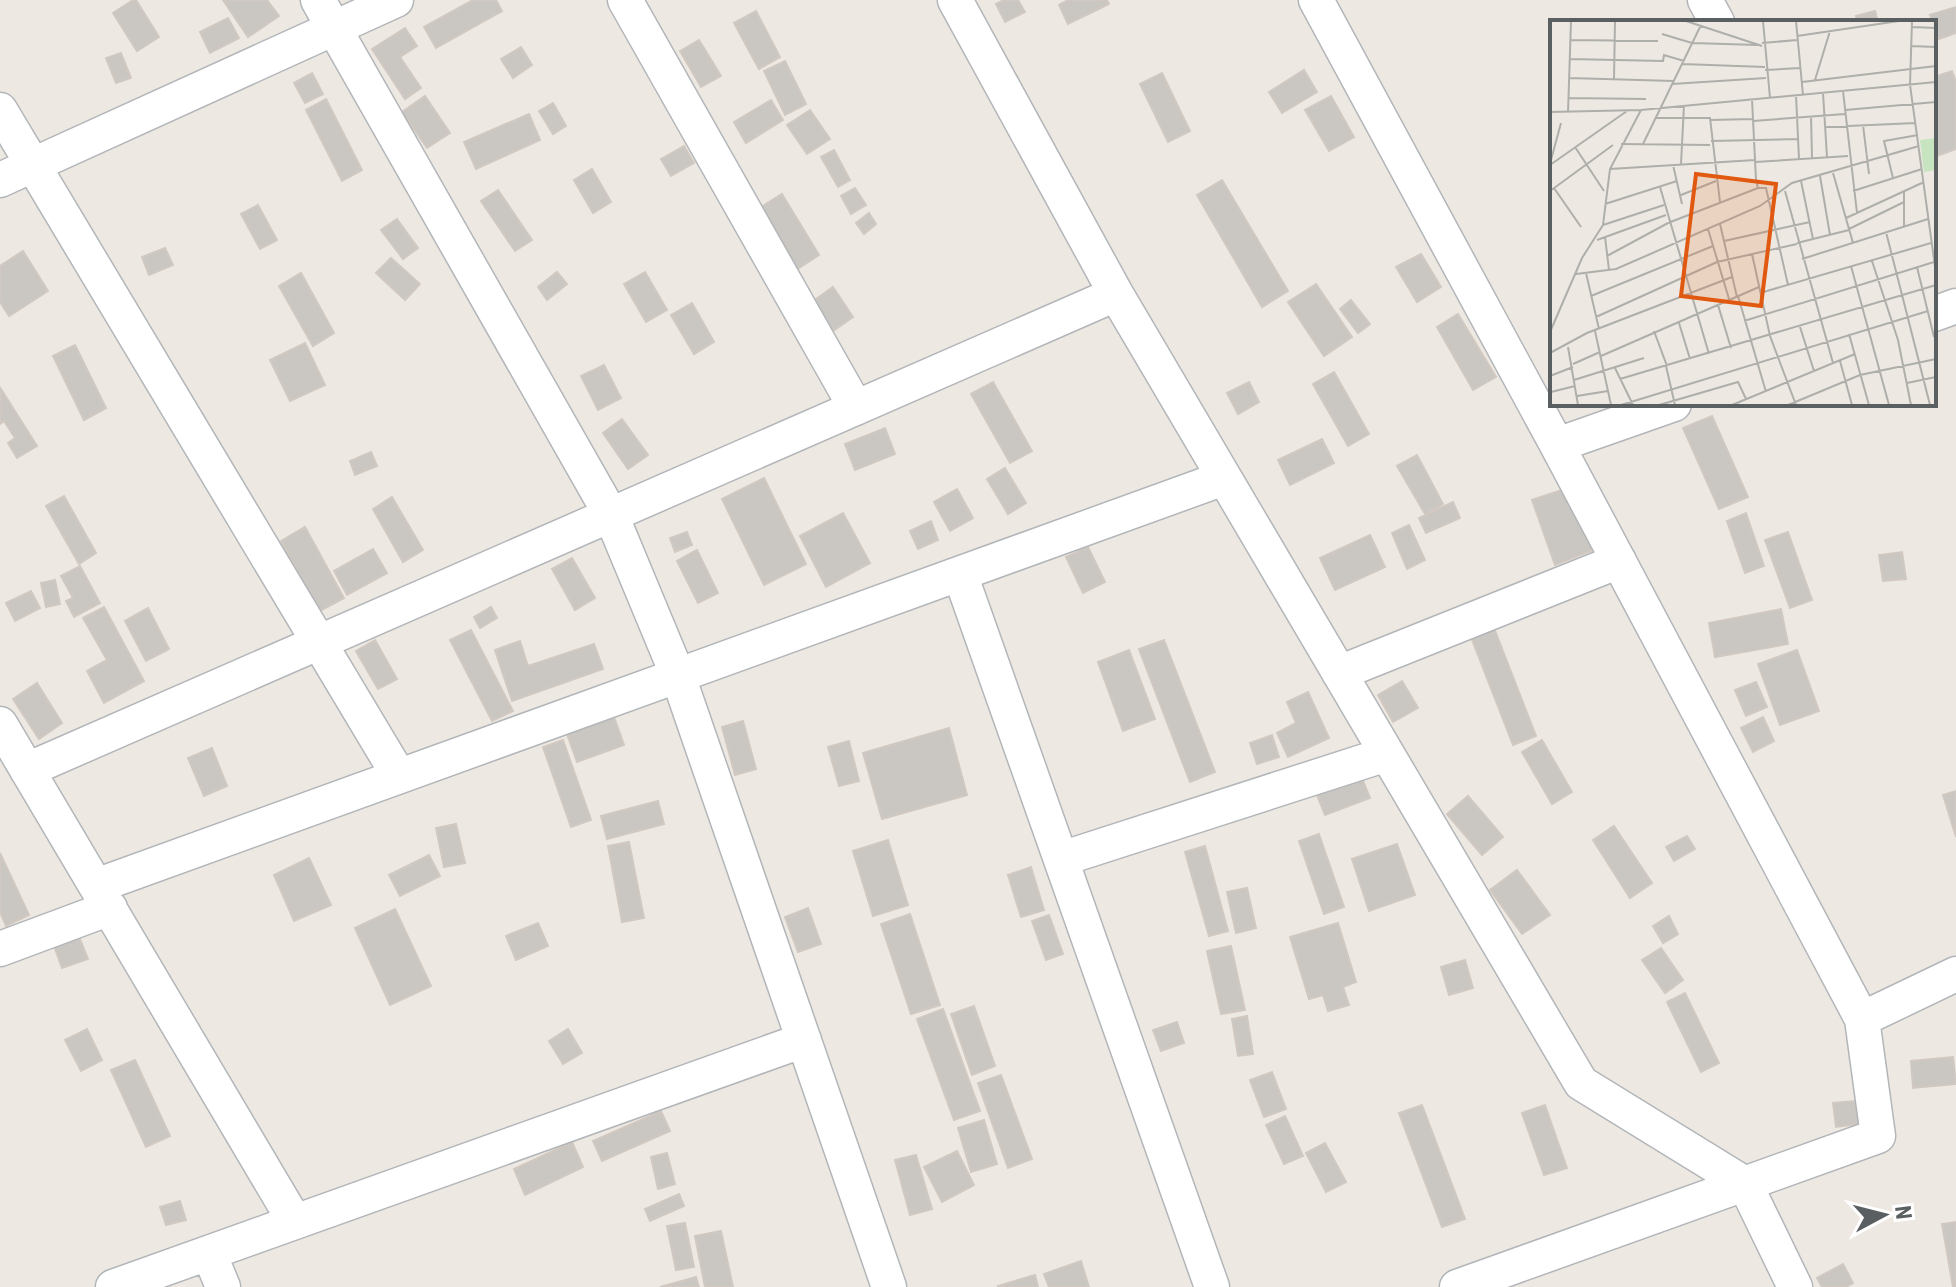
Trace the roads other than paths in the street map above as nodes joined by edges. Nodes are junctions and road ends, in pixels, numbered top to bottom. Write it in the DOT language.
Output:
graph roads {
  1 [pos="396,0"];
  2 [pos="625,0"];
  3 [pos="955,0"];
  4 [pos="1316,0"];
  5 [pos="1705,0"];
  6 [pos="327,14"];
  7 [pos="1716,20"];
  8 [pos="0,110"];
  9 [pos="32,165"];
  10 [pos="0,180"];
  11 [pos="1116,294"];
  12 [pos="1956,306"];
  13 [pos="1936,313"];
  14 [pos="1668,406"];
  15 [pos="856,408"];
  16 [pos="1557,445"];
  17 [pos="1224,478"];
  18 [pos="611,515"];
  19 [pos="1619,561"];
  20 [pos="960,574"];
  21 [pos="319,642"];
  22 [pos="1339,673"];
  23 [pos="678,676"];
  24 [pos="0,724"];
  25 [pos="1387,754"];
  26 [pos="27,770"];
  27 [pos="399,776"];
  28 [pos="1061,859"];
  29 [pos="103,897"];
  30 [pos="0,949"];
  31 [pos="1956,974"];
  32 [pos="1862,1019"];
  33 [pos="804,1040"];
  34 [pos="1745,1184"];
  35 [pos="295,1222"];
  36 [pos="209,1253"];
  37 [pos="113,1287"];
  38 [pos="223,1287"];
  39 [pos="889,1287"];
  40 [pos="1212,1287"];
  41 [pos="1457,1287"];
  42 [pos="1795,1287"];
  1 -- 6 [label="street"];
  2 -- 15 [label="street"];
  3 -- 11 [label="street"];
  4 -- 16 [label="street"];
  5 -- 7 [label="street"];
  6 -- 9 [label="street"];
  6 -- 18 [label="street"];
  8 -- 9 [label="street"];
  9 -- 10 [label="street"];
  9 -- 21 [label="street"];
  11 -- 15 [label="street"];
  11 -- 17 [label="street"];
  12 -- 13 [label="street"];
  14 -- 16 [label="street"];
  15 -- 18 [label="street"];
  16 -- 19 [label="street"];
  17 -- 20 [label="street"];
  17 -- 22 [label="street"];
  18 -- 21 [label="street"];
  18 -- 23 [label="street"];
  19 -- 22 [label="street"];
  19 -- 32 [label="street"];
  20 -- 23 [label="street"];
  20 -- 28 [label="street"];
  21 -- 26 [label="street"];
  21 -- 27 [label="street"];
  22 -- 25 [label="street"];
  23 -- 27 [label="street"];
  23 -- 33 [label="street"];
  24 -- 26 [label="street"];
  25 -- 28 [label="street"];
  25 -- 34 [label="street"];
  26 -- 29 [label="street"];
  27 -- 29 [label="street"];
  28 -- 40 [label="street"];
  29 -- 30 [label="street"];
  29 -- 35 [label="street"];
  31 -- 32 [label="street"];
  32 -- 34 [label="street"];
  33 -- 35 [label="street"];
  33 -- 39 [label="street"];
  34 -- 41 [label="street"];
  34 -- 42 [label="street"];
  35 -- 36 [label="street"];
  36 -- 37 [label="street"];
  36 -- 38 [label="street"];
}
